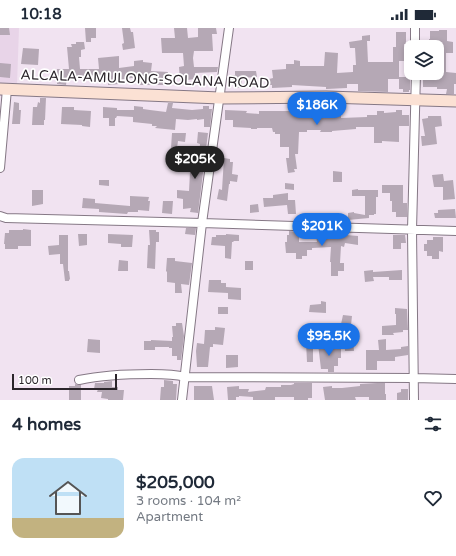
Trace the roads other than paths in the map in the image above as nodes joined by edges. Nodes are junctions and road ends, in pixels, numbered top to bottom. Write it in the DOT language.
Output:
graph roads {
  1 [pos="229,28"];
  2 [pos="415,28"];
  3 [pos="415,40"];
  4 [pos="416,80"];
  5 [pos="3,89"];
  6 [pos="220,98"];
  7 [pos="416,100"];
  8 [pos="456,102"];
  9 [pos="0,168"];
  10 [pos="0,216"];
  11 [pos="202,223"];
  12 [pos="412,230"];
  13 [pos="456,231"];
  14 [pos="185,377"];
  15 [pos="413,378"];
  16 [pos="456,379"];
  17 [pos="79,380"];
  18 [pos="182,400"];
  19 [pos="414,400"];
  1 -- 6 [label="street"];
  2 -- 3 [label="street"];
  4 -- 7 [label="street"];
  5 -- 6 [label="main road, ALCALA-AMULONG-SOLANA ROAD"];
  5 -- 9 [label="street"];
  6 -- 7 [label="main road, ALCALA-AMULONG-SOLANA ROAD"];
  6 -- 11 [label="street"];
  7 -- 8 [label="main road, ALCALA-AMULONG-SOLANA ROAD"];
  7 -- 12 [label="street"];
  10 -- 11 [label="street"];
  11 -- 12 [label="street"];
  11 -- 14 [label="street"];
  12 -- 13 [label="street"];
  12 -- 15 [label="street"];
  14 -- 15 [label="street"];
  14 -- 17 [label="street"];
  14 -- 18 [label="street"];
  15 -- 16 [label="street"];
  15 -- 19 [label="street"];
}
